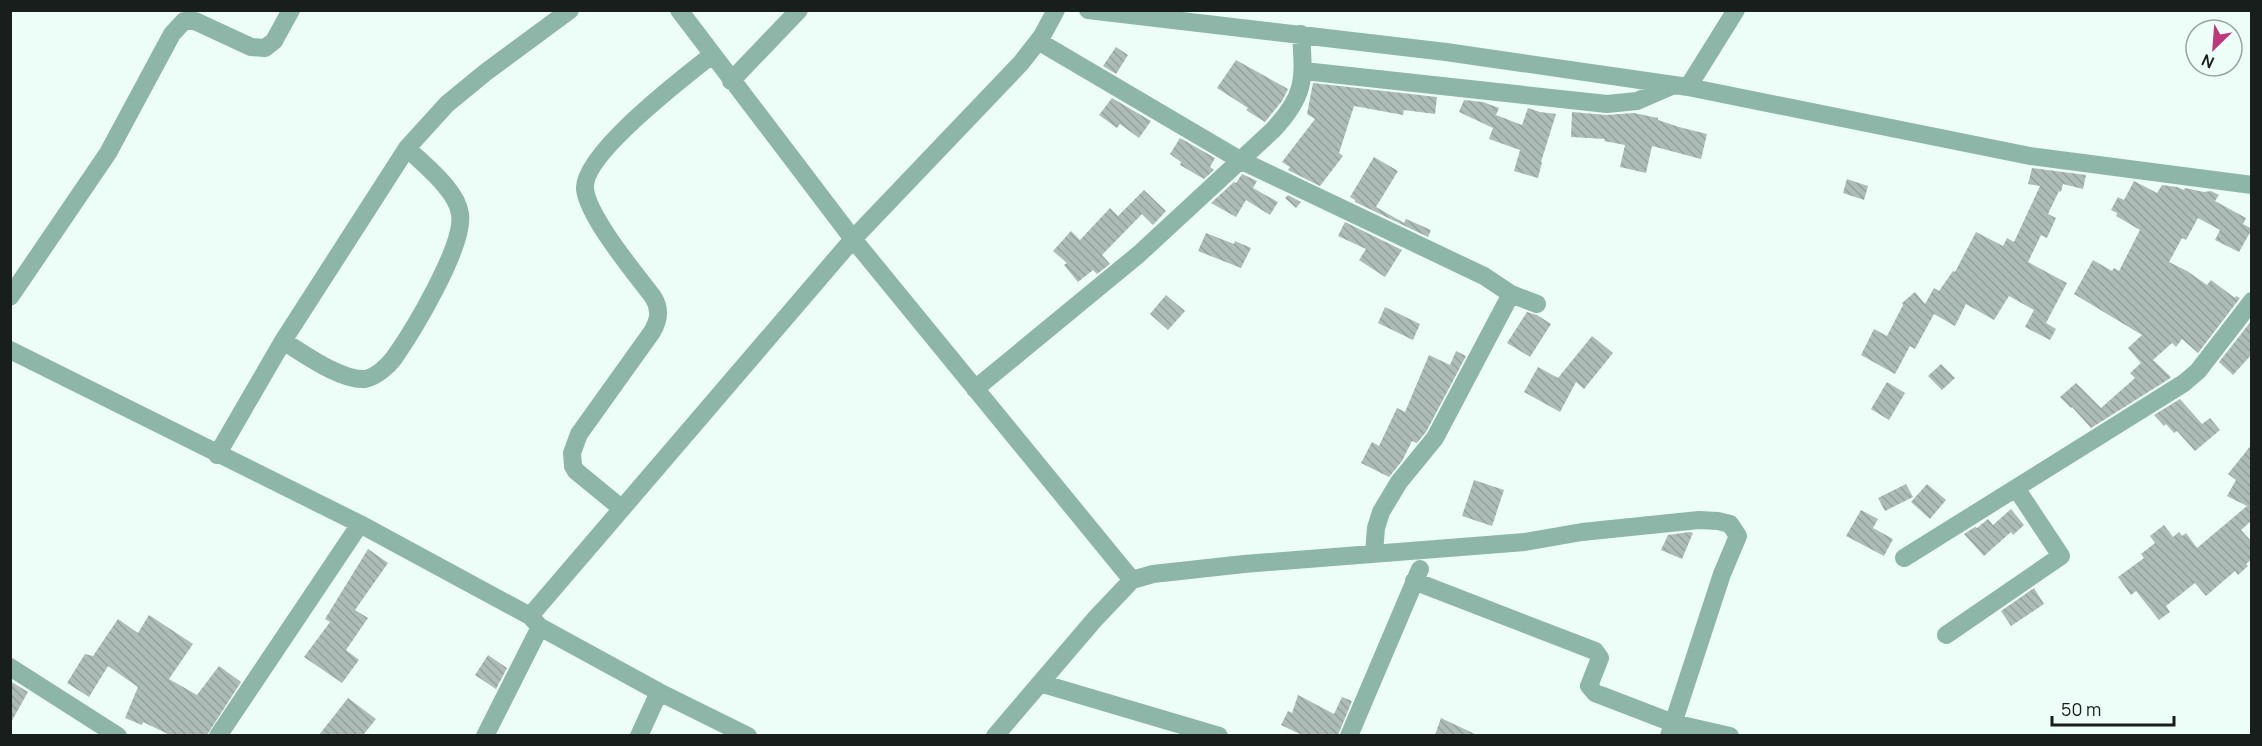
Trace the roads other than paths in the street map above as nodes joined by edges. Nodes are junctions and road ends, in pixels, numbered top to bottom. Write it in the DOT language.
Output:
graph roads {
  1 [pos="291,10"];
  2 [pos="570,10"];
  3 [pos="679,10"];
  4 [pos="799,10"];
  5 [pos="1088,10"];
  6 [pos="1736,10"];
  7 [pos="1046,28"];
  8 [pos="1301,34"];
  9 [pos="712,55"];
  10 [pos="1303,62"];
  11 [pos="730,81"];
  12 [pos="1681,86"];
  13 [pos="407,148"];
  14 [pos="1240,160"];
  15 [pos="2252,185"];
  16 [pos="853,239"];
  17 [pos="1511,294"];
  18 [pos="10,297"];
  19 [pos="2252,301"];
  20 [pos="1538,304"];
  21 [pos="283,341"];
  22 [pos="10,350"];
  23 [pos="975,389"];
  24 [pos="217,455"];
  25 [pos="2016,488"];
  26 [pos="621,508"];
  27 [pos="360,524"];
  28 [pos="1374,553"];
  29 [pos="1904,558"];
  30 [pos="1132,580"];
  31 [pos="535,621"];
  32 [pos="1946,635"];
  33 [pos="10,667"];
  34 [pos="1040,683"];
  35 [pos="659,692"];
  36 [pos="1671,729"];
  37 [pos="118,735"];
  38 [pos="218,735"];
  39 [pos="485,735"];
  40 [pos="639,735"];
  41 [pos="748,735"];
  42 [pos="995,735"];
  43 [pos="1219,735"];
  44 [pos="1349,735"];
  45 [pos="1730,735"];
  1 -- 18 [label="street"];
  2 -- 13 [label="street"];
  3 -- 9 [label="street"];
  4 -- 11 [label="street"];
  5 -- 8 [label="street"];
  6 -- 12 [label="street"];
  7 -- 14 [label="street"];
  7 -- 16 [label="street"];
  8 -- 10 [label="street"];
  8 -- 12 [label="street"];
  9 -- 11 [label="street"];
  9 -- 26 [label="street"];
  10 -- 12 [label="street"];
  10 -- 14 [label="street"];
  11 -- 16 [label="street"];
  12 -- 15 [label="street"];
  13 -- 21 [label="street"];
  13 -- 21 [label="street"];
  14 -- 17 [label="street"];
  14 -- 23 [label="street"];
  16 -- 23 [label="street"];
  16 -- 26 [label="street"];
  17 -- 20 [label="street"];
  17 -- 28 [label="street"];
  19 -- 25 [label="street"];
  21 -- 24 [label="street"];
  22 -- 24 [label="street"];
  23 -- 30 [label="street"];
  24 -- 27 [label="street"];
  25 -- 29 [label="street"];
  25 -- 32 [label="street"];
  26 -- 31 [label="street"];
  27 -- 31 [label="street"];
  27 -- 38 [label="street"];
  28 -- 30 [label="street"];
  28 -- 36 [label="street"];
  30 -- 34 [label="street"];
  31 -- 35 [label="street"];
  31 -- 39 [label="street"];
  33 -- 37 [label="street"];
  34 -- 42 [label="street"];
  34 -- 43 [label="street"];
  35 -- 40 [label="street"];
  35 -- 41 [label="street"];
  36 -- 44 [label="street"];
  36 -- 45 [label="street"];
}
